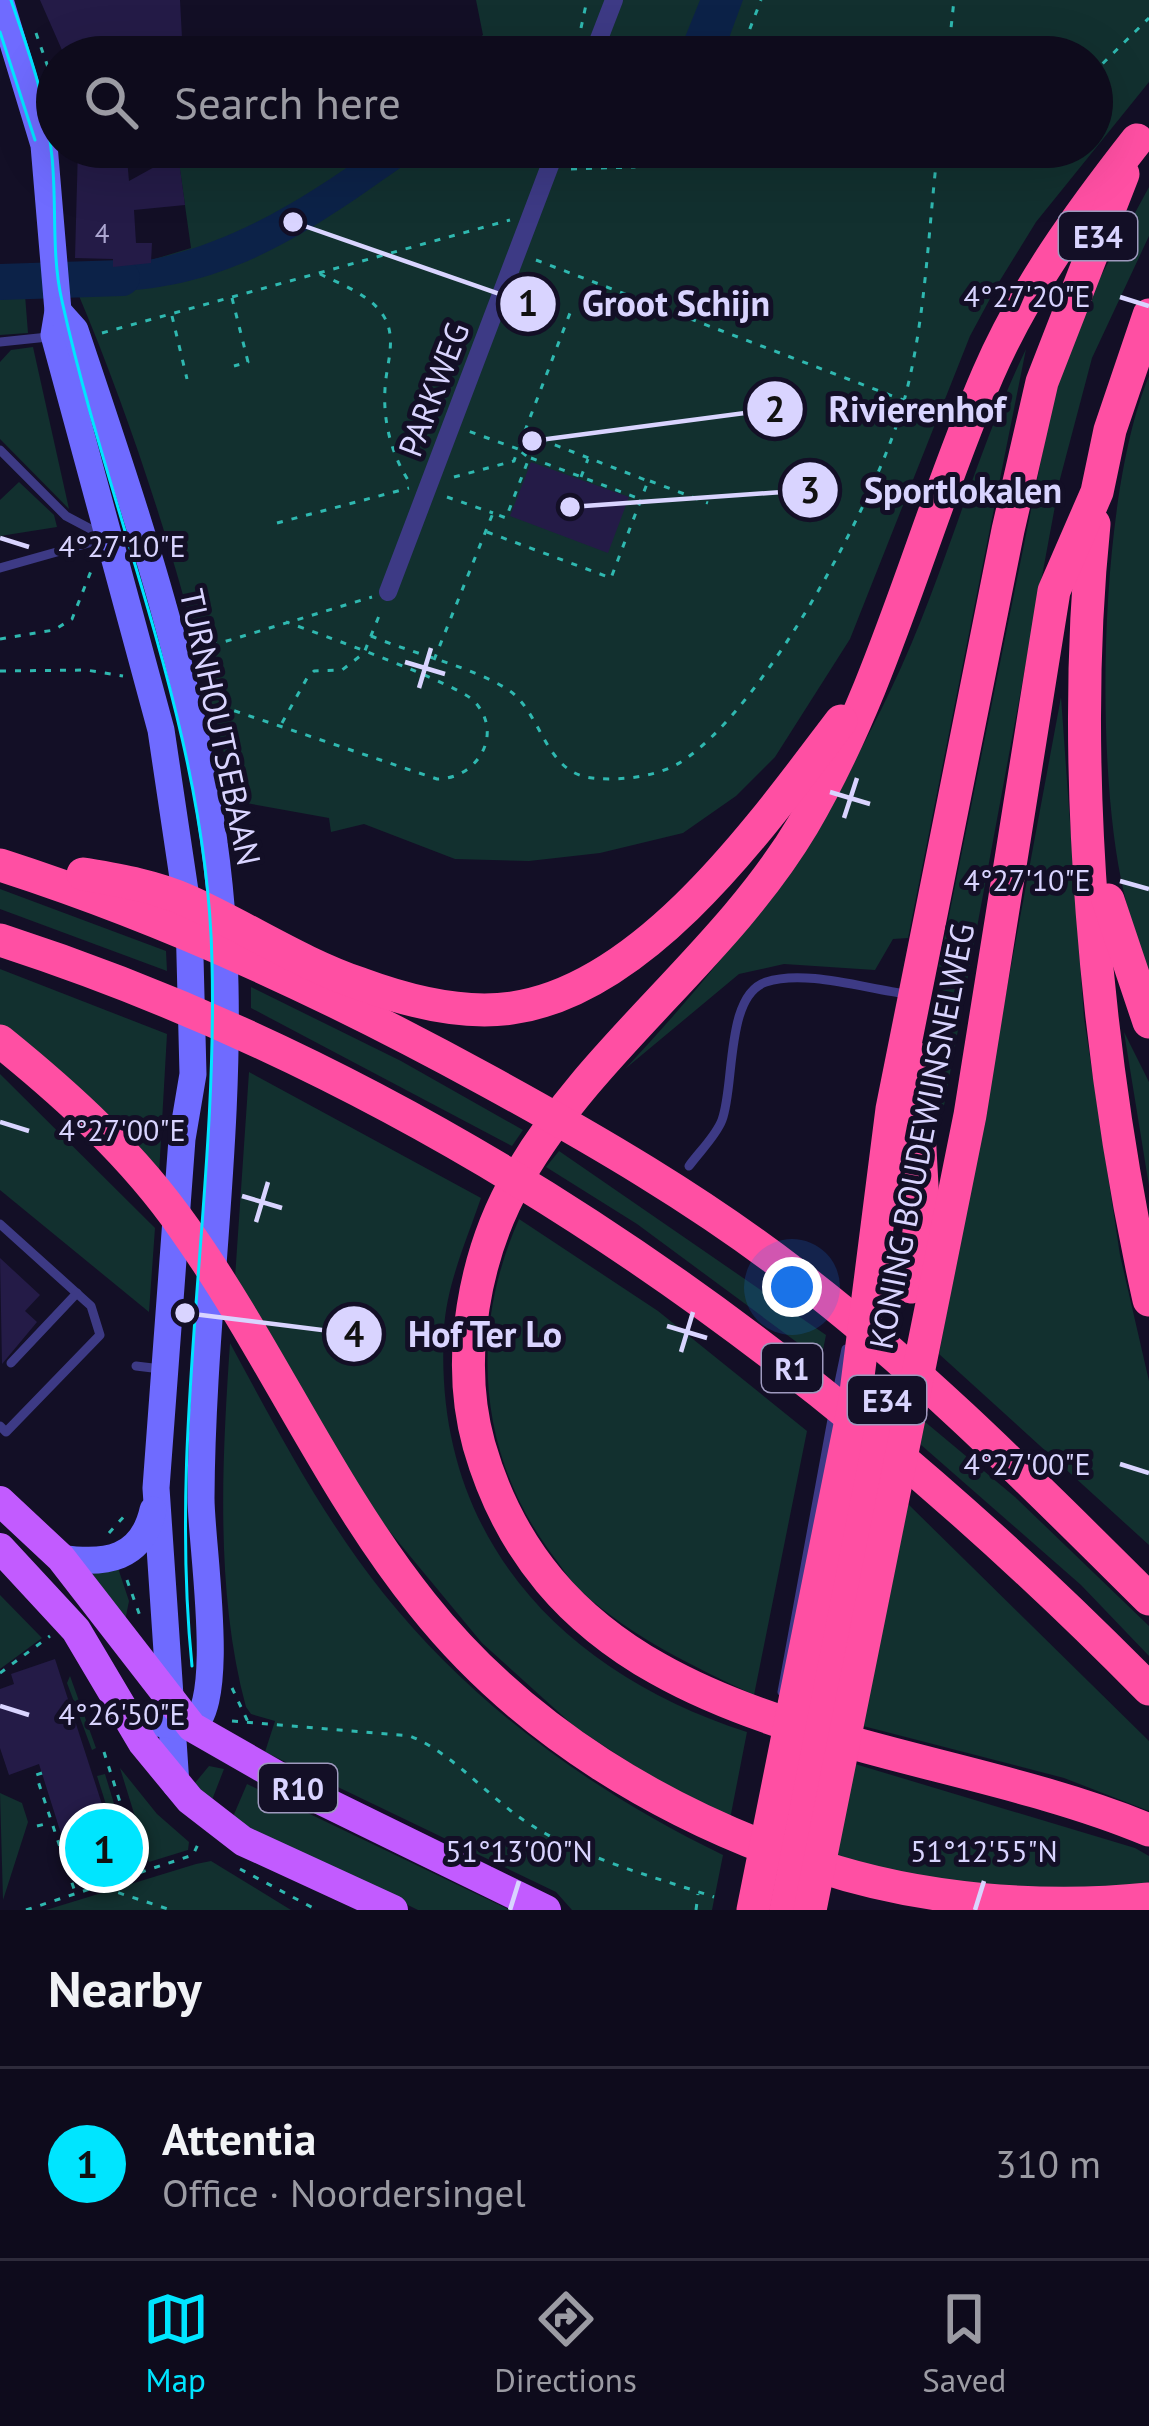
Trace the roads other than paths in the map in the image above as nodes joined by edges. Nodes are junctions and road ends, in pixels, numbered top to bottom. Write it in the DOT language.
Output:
graph roads {
  1 [pos="0,0"];
  2 [pos="614,0"];
  3 [pos="600,36"];
  4 [pos="36,119"];
  5 [pos="1143,132"];
  6 [pos="45,168"];
  7 [pos="548,168"];
  8 [pos="54,303"];
  9 [pos="1149,315"];
  10 [pos="2,344"];
  11 [pos="0,450"];
  12 [pos="1097,492"];
  13 [pos="109,538"];
  14 [pos="0,568"];
  15 [pos="388,592"];
  16 [pos="897,620"];
  17 [pos="1093,853"];
  18 [pos="0,862"];
  19 [pos="0,940"];
  20 [pos="916,1008"];
  21 [pos="1149,1022"];
  22 [pos="0,1041"];
  23 [pos="688,1166"];
  24 [pos="0,1224"];
  25 [pos="929,1254"];
  26 [pos="77,1293"];
  27 [pos="1149,1300"];
  28 [pos="10,1363"];
  29 [pos="0,1426"];
  30 [pos="156,1488"];
  31 [pos="0,1501"];
  32 [pos="843,1544"];
  33 [pos="0,1548"];
  34 [pos="62,1558"];
  35 [pos="1149,1599"];
  36 [pos="822,1650"];
  37 [pos="1149,1689"];
  38 [pos="176,1718"];
  39 [pos="131,1720"];
  40 [pos="176,1785"];
  41 [pos="1149,1829"];
  42 [pos="1143,1900"];
  43 [pos="1037,1904"];
  44 [pos="393,1910"];
  45 [pos="546,1910"];
  46 [pos="753,1910"];
  47 [pos="786,1910"];
  48 [pos="810,1910"];
  49 [pos="1085,1910"];
  1 -- 4 [label="main road"];
  2 -- 3 [label="street"];
  5 -- 16 [label="highway"];
  5 -- 20 [label="highway, E34"];
  6 -- 8 [label="main road"];
  7 -- 15 [label="street, PARKWEG"];
  8 -- 10 [label="lane"];
  8 -- 13 [label="main road, TURNHOUTSEBAAN"];
  8 -- 38 [label="main road, TURNHOUTSEBAAN"];
  9 -- 12 [label="highway, KONING BOUDEWIJNSNELWEG / E34"];
  11 -- 13 [label="lane"];
  12 -- 17 [label="highway"];
  12 -- 25 [label="highway, KONING BOUDEWIJNSNELWEG / E34"];
  13 -- 14 [label="lane"];
  13 -- 30 [label="main road, TURNHOUTSEBAAN"];
  16 -- 18 [label="highway"];
  16 -- 41 [label="highway"];
  17 -- 21 [label="highway"];
  17 -- 27 [label="highway"];
  18 -- 35 [label="highway, R1"];
  19 -- 37 [label="highway, R1"];
  20 -- 23 [label="lane"];
  20 -- 25 [label="highway, E34"];
  20 -- 32 [label="highway, E34"];
  22 -- 43 [label="highway"];
  24 -- 26 [label="lane"];
  25 -- 32 [label="highway, KONING BOUDEWIJNSNELWEG / E34"];
  26 -- 28 [label="lane"];
  26 -- 29 [label="lane"];
  30 -- 34 [label="main road"];
  30 -- 38 [label="main road, TURNHOUTSEBAAN"];
  31 -- 34 [label="main road, R10"];
  32 -- 36 [label="highway, E34"];
  32 -- 36 [label="highway, KONING BOUDEWIJNSNELWEG / E34"];
  33 -- 39 [label="main road, R10"];
  34 -- 38 [label="main road, R10"];
  36 -- 46 [label="highway, E34"];
  36 -- 47 [label="highway, E34"];
  36 -- 48 [label="highway, KONING BOUDEWIJNSNELWEG / E34"];
  38 -- 39 [label="main road"];
  38 -- 40 [label="main road, TURNHOUTSEBAAN"];
  38 -- 45 [label="main road, R10"];
  39 -- 40 [label="main road, R10"];
  40 -- 44 [label="main road, R10"];
  42 -- 43 [label="highway"];
  43 -- 49 [label="highway"];
}
